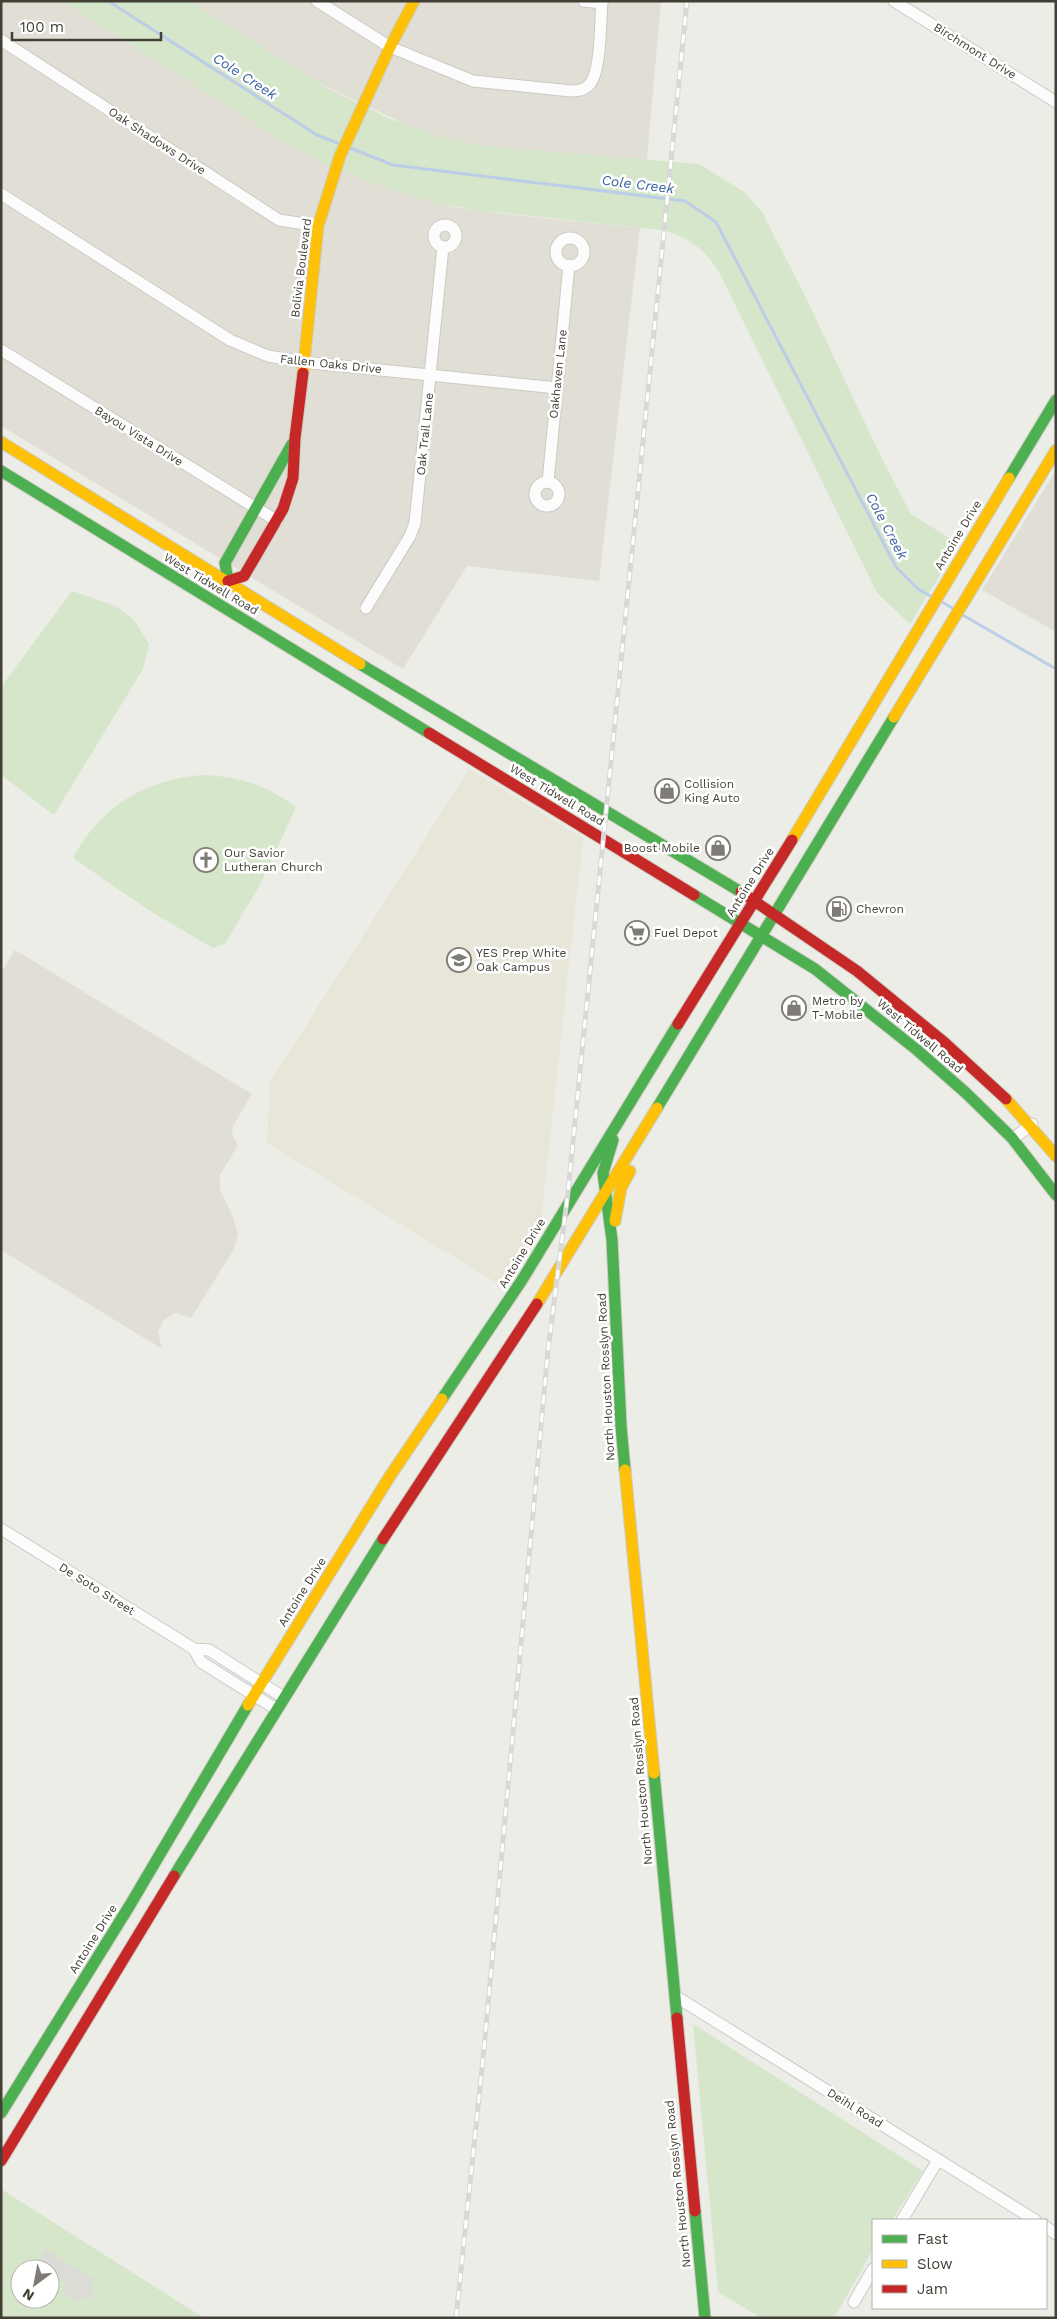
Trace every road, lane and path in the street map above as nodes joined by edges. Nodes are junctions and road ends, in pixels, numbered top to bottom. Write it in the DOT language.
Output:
graph roads {
  1 [pos="317,1"];
  2 [pos="414,1"];
  3 [pos="584,1"];
  4 [pos="894,1"];
  5 [pos="602,2"];
  6 [pos="1,40"];
  7 [pos="390,47"];
  8 [pos="1056,102"];
  9 [pos="1,194"];
  10 [pos="318,226"];
  11 [pos="444,247"];
  12 [pos="569,265"];
  13 [pos="1,350"];
  14 [pos="303,362"];
  15 [pos="432,374"];
  16 [pos="557,388"];
  17 [pos="1056,400"];
  18 [pos="295,438"];
  19 [pos="1,442"];
  20 [pos="1043,451"];
  21 [pos="1,471"];
  22 [pos="548,482"];
  23 [pos="70,499"];
  24 [pos="257,509"];
  25 [pos="277,521"];
  26 [pos="228,581"];
  27 [pos="214,602"];
  28 [pos="366,608"];
  29 [pos="375,672"];
  30 [pos="363,692"];
  31 [pos="492,757"];
  32 [pos="633,842"];
  33 [pos="755,902"];
  34 [pos="776,914"];
  35 [pos="742,923"];
  36 [pos="762,936"];
  37 [pos="665,1071"];
  38 [pos="657,1110"];
  39 [pos="622,1114"];
  40 [pos="1032,1124"];
  41 [pos="1013,1139"];
  42 [pos="1056,1156"];
  43 [pos="606,1191"];
  44 [pos="1056,1195"];
  45 [pos="584,1227"];
  46 [pos="612,1236"];
  47 [pos="1,1529"];
  48 [pos="194,1649"];
  49 [pos="261,1683"];
  50 [pos="254,1695"];
  51 [pos="283,1697"];
  52 [pos="276,1709"];
  53 [pos="675,1996"];
  54 [pos="1,2113"];
  55 [pos="938,2160"];
  56 [pos="1,2161"];
  57 [pos="903,2219"];
  58 [pos="1033,2219"];
  59 [pos="872,2271"];
  60 [pos="854,2302"];
  61 [pos="705,2318"];
  1 -- 7 [label="street"];
  2 -- 7 [label="main road, Bolivia Boulevard"];
  3 -- 5 [label="street"];
  4 -- 8 [label="street, Birchmont Drive"];
  5 -- 7 [label="street"];
  6 -- 10 [label="street, Oak Shadows Drive"];
  7 -- 10 [label="main road, Bolivia Boulevard"];
  9 -- 14 [label="street, Fallen Oaks Drive"];
  10 -- 14 [label="main road, Bolivia Boulevard"];
  11 -- 15 [label="street, Oak Trail Lane"];
  12 -- 16 [label="street, Oakhaven Lane"];
  13 -- 24 [label="street, Bayou Vista Drive"];
  14 -- 15 [label="street, Fallen Oaks Drive"];
  14 -- 18 [label="main road, Bolivia Boulevard"];
  15 -- 16 [label="street, Fallen Oaks Drive"];
  15 -- 28 [label="street, Oak Trail Lane"];
  16 -- 22 [label="street, Oakhaven Lane"];
  17 -- 20 [label="main road, Antoine Drive"];
  18 -- 24 [label="main road, Bolivia Boulevard"];
  18 -- 25 [label="main road, Bolivia Boulevard"];
  19 -- 23 [label="main road, West Tidwell Road"];
  20 -- 33 [label="main road, Antoine Drive"];
  20 -- 34 [label="main road, Antoine Drive"];
  21 -- 23 [label="main road, West Tidwell Road"];
  23 -- 26 [label="main road, West Tidwell Road"];
  23 -- 27 [label="main road, West Tidwell Road"];
  24 -- 25 [label="street, Bayou Vista Drive"];
  24 -- 26 [label="main road, Bolivia Boulevard"];
  25 -- 26 [label="main road, Bolivia Boulevard"];
  26 -- 27 [label="main road, Bolivia Boulevard"];
  26 -- 29 [label="main road, West Tidwell Road"];
  27 -- 30 [label="main road, West Tidwell Road"];
  29 -- 30 [label="main road"];
  29 -- 31 [label="main road, West Tidwell Road"];
  30 -- 31 [label="main road, West Tidwell Road"];
  31 -- 32 [label="main road, West Tidwell Road"];
  31 -- 32 [label="main road, West Tidwell Road"];
  32 -- 33 [label="main road, West Tidwell Road"];
  32 -- 35 [label="main road, West Tidwell Road"];
  33 -- 34 [label="main road, West Tidwell Road"];
  33 -- 35 [label="main road, Antoine Drive"];
  34 -- 36 [label="main road, Antoine Drive"];
  34 -- 40 [label="main road, West Tidwell Road"];
  35 -- 36 [label="main road, West Tidwell Road"];
  35 -- 37 [label="main road, Antoine Drive"];
  36 -- 37 [label="main road, Antoine Drive"];
  36 -- 41 [label="main road, West Tidwell Road"];
  37 -- 38 [label="main road, Antoine Drive"];
  37 -- 39 [label="main road, Antoine Drive"];
  38 -- 43 [label="main road, Antoine Drive"];
  38 -- 46 [label="main road, North Houston Rosslyn Road"];
  39 -- 43 [label="main road, North Houston Rosslyn Road"];
  39 -- 49 [label="main road, Antoine Drive"];
  40 -- 41 [label="street"];
  40 -- 42 [label="main road, West Tidwell Road"];
  41 -- 44 [label="main road, West Tidwell Road"];
  43 -- 45 [label="main road, Antoine Drive"];
  43 -- 46 [label="main road, North Houston Rosslyn Road"];
  45 -- 46 [label="main road"];
  45 -- 51 [label="main road, Antoine Drive"];
  46 -- 53 [label="main road, North Houston Rosslyn Road"];
  47 -- 48 [label="street, De Soto Street"];
  48 -- 49 [label="street, De Soto Street"];
  48 -- 50 [label="street, De Soto Street"];
  49 -- 50 [label="main road, Antoine Drive"];
  49 -- 51 [label="street, De Soto Street"];
  50 -- 52 [label="street, De Soto Street"];
  50 -- 54 [label="main road, Antoine Drive"];
  51 -- 52 [label="main road, Antoine Drive"];
  52 -- 56 [label="main road, Antoine Drive"];
  53 -- 55 [label="street, Deihl Road"];
  53 -- 61 [label="main road, North Houston Rosslyn Road"];
  55 -- 57 [label="street"];
  55 -- 58 [label="street, Deihl Road"];
  59 -- 60 [label="street"];
}
